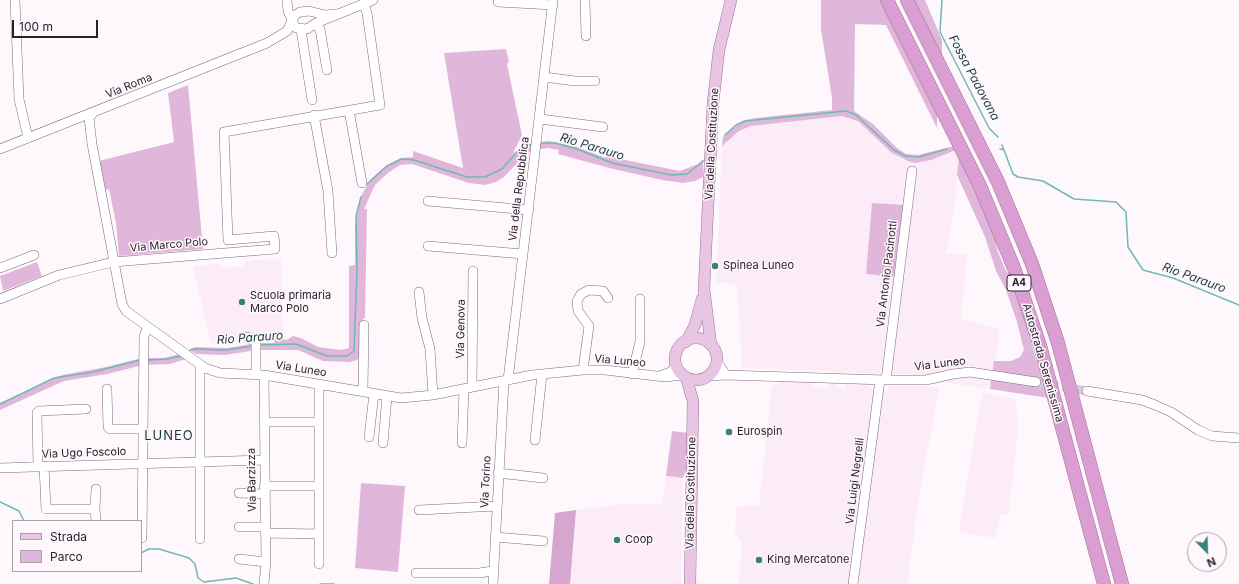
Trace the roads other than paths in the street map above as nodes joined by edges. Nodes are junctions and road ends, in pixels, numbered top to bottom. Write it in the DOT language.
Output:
graph roads {
  1 [pos="15,0"];
  2 [pos="287,0"];
  3 [pos="373,0"];
  4 [pos="585,0"];
  5 [pos="730,0"];
  6 [pos="887,0"];
  7 [pos="907,0"];
  8 [pos="498,2"];
  9 [pos="553,3"];
  10 [pos="364,4"];
  11 [pos="294,7"];
  12 [pos="312,12"];
  13 [pos="337,14"];
  14 [pos="315,23"];
  15 [pos="296,26"];
  16 [pos="586,36"];
  17 [pos="327,70"];
  18 [pos="544,77"];
  19 [pos="595,81"];
  20 [pos="312,100"];
  21 [pos="349,110"];
  22 [pos="93,113"];
  23 [pos="314,115"];
  24 [pos="81,118"];
  25 [pos="540,119"];
  26 [pos="603,127"];
  27 [pos="28,138"];
  28 [pos="92,144"];
  29 [pos="0,149"];
  30 [pos="912,171"];
  31 [pos="362,183"];
  32 [pos="428,200"];
  33 [pos="529,210"];
  34 [pos="228,240"];
  35 [pos="428,246"];
  36 [pos="228,252"];
  37 [pos="332,253"];
  38 [pos="524,254"];
  39 [pos="34,255"];
  40 [pos="113,262"];
  41 [pos="0,268"];
  42 [pos="473,271"];
  43 [pos="704,289"];
  44 [pos="419,292"];
  45 [pos="608,298"];
  46 [pos="0,299"];
  47 [pos="640,299"];
  48 [pos="364,325"];
  49 [pos="148,327"];
  50 [pos="247,337"];
  51 [pos="686,342"];
  52 [pos="711,344"];
  53 [pos="717,362"];
  54 [pos="676,364"];
  55 [pos="202,366"];
  56 [pos="583,370"];
  57 [pos="542,374"];
  58 [pos="632,374"];
  59 [pos="260,375"];
  60 [pos="726,375"];
  61 [pos="658,376"];
  62 [pos="684,376"];
  63 [pos="706,377"];
  64 [pos="506,380"];
  65 [pos="883,380"];
  66 [pos="1036,382"];
  67 [pos="319,384"];
  68 [pos="468,388"];
  69 [pos="107,389"];
  70 [pos="1087,391"];
  71 [pos="363,392"];
  72 [pos="374,394"];
  73 [pos="433,395"];
  74 [pos="387,396"];
  75 [pos="693,401"];
  76 [pos="86,409"];
  77 [pos="264,422"];
  78 [pos="318,422"];
  79 [pos="142,429"];
  80 [pos="368,437"];
  81 [pos="1239,438"];
  82 [pos="535,440"];
  83 [pos="383,443"];
  84 [pos="462,444"];
  85 [pos="264,460"];
  86 [pos="200,461"];
  87 [pos="142,463"];
  88 [pos="1,466"];
  89 [pos="41,466"];
  90 [pos="498,473"];
  91 [pos="543,478"];
  92 [pos="319,486"];
  93 [pos="96,489"];
  94 [pos="264,490"];
  95 [pos="239,493"];
  96 [pos="497,506"];
  97 [pos="95,509"];
  98 [pos="418,510"];
  99 [pos="96,520"];
  100 [pos="239,526"];
  101 [pos="265,530"];
  102 [pos="319,534"];
  103 [pos="495,537"];
  104 [pos="142,538"];
  105 [pos="200,539"];
  106 [pos="543,541"];
  107 [pos="239,559"];
  108 [pos="266,562"];
  109 [pos="319,564"];
  110 [pos="493,571"];
  111 [pos="416,573"];
  112 [pos="264,584"];
  113 [pos="493,584"];
  114 [pos="690,584"];
  115 [pos="853,584"];
  116 [pos="1104,584"];
  117 [pos="1122,584"];
  1 -- 27 [label="street"];
  2 -- 11 [label="street"];
  3 -- 10 [label="street, Via Roma"];
  4 -- 16 [label="street"];
  5 -- 43 [label="main road, Via della Costituzione"];
  6 -- 116 [label="highway, Autostrada Serenissima / A4"];
  7 -- 117 [label="highway, Autostrada Serenissima / A4"];
  8 -- 9 [label="street"];
  9 -- 18 [label="street, Via della Repubblica"];
  10 -- 13 [label="street, Via Roma"];
  10 -- 21 [label="street"];
  11 -- 12 [label="street, Via Roma"];
  11 -- 15 [label="street"];
  11 -- 15 [label="street, Via Roma"];
  12 -- 13 [label="street, Via Roma"];
  12 -- 14 [label="street"];
  13 -- 14 [label="street, Via Roma"];
  14 -- 15 [label="street, Via Roma"];
  14 -- 17 [label="street"];
  15 -- 20 [label="street"];
  15 -- 22 [label="street, Via Roma"];
  18 -- 19 [label="street"];
  18 -- 25 [label="street, Via della Repubblica"];
  21 -- 23 [label="street"];
  21 -- 31 [label="street"];
  22 -- 24 [label="street, Via Roma"];
  22 -- 28 [label="street, Via Luneo"];
  23 -- 34 [label="street"];
  23 -- 37 [label="street"];
  24 -- 27 [label="street, Via Roma"];
  24 -- 28 [label="street, Via Luneo"];
  25 -- 26 [label="street"];
  25 -- 33 [label="street, Via della Repubblica"];
  27 -- 29 [label="street, Via Roma"];
  28 -- 40 [label="street, Via Luneo"];
  30 -- 65 [label="street, Via Antonio Pacinotti"];
  32 -- 33 [label="street"];
  33 -- 38 [label="street, Via della Repubblica"];
  34 -- 36 [label="street"];
  34 -- 36 [label="street, Via Marco Polo"];
  35 -- 38 [label="street"];
  36 -- 40 [label="street, Via Marco Polo"];
  38 -- 64 [label="street, Via della Repubblica"];
  39 -- 41 [label="street"];
  40 -- 46 [label="street, Via Marco Polo"];
  40 -- 49 [label="street, Via Luneo"];
  42 -- 68 [label="street, Via Genova"];
  43 -- 51 [label="main road, Via della Costituzione"];
  43 -- 52 [label="main road, Via della Costituzione"];
  44 -- 73 [label="street"];
  45 -- 56 [label="street"];
  47 -- 58 [label="street"];
  48 -- 71 [label="street"];
  49 -- 55 [label="street, Via Luneo"];
  49 -- 79 [label="street"];
  50 -- 59 [label="street, Via Barzizza"];
  51 -- 52 [label="main road"];
  51 -- 54 [label="main road"];
  52 -- 53 [label="main road"];
  53 -- 60 [label="street"];
  53 -- 63 [label="main road"];
  54 -- 61 [label="street, Via Luneo"];
  54 -- 62 [label="main road"];
  55 -- 59 [label="street, Via Luneo"];
  55 -- 86 [label="street"];
  56 -- 57 [label="street, Via Luneo"];
  56 -- 58 [label="street, Via Luneo"];
  57 -- 64 [label="street, Via Luneo"];
  57 -- 82 [label="street"];
  58 -- 61 [label="street, Via Luneo"];
  59 -- 67 [label="street, Via Luneo"];
  59 -- 77 [label="street, Via Barzizza"];
  60 -- 63 [label="street, Via Luneo"];
  60 -- 65 [label="street, Via Luneo"];
  61 -- 62 [label="street, Via Luneo"];
  62 -- 63 [label="main road"];
  62 -- 75 [label="main road, Via della Costituzione"];
  63 -- 75 [label="main road, Via della Costituzione"];
  64 -- 68 [label="street, Via Luneo"];
  64 -- 90 [label="street, Via Torino"];
  65 -- 66 [label="street, Via Luneo"];
  65 -- 115 [label="street, Via Luigi Negrelli"];
  67 -- 71 [label="street, Via Luneo"];
  67 -- 78 [label="street"];
  68 -- 73 [label="street, Via Luneo"];
  68 -- 84 [label="street, Via Genova"];
  69 -- 79 [label="street"];
  70 -- 81 [label="street"];
  71 -- 72 [label="street, Via Luneo"];
  72 -- 74 [label="street, Via Luneo"];
  72 -- 80 [label="street"];
  73 -- 74 [label="street, Via Luneo"];
  74 -- 83 [label="street"];
  75 -- 114 [label="main road, Via della Costituzione"];
  76 -- 89 [label="street"];
  77 -- 78 [label="street"];
  77 -- 85 [label="street, Via Barzizza"];
  78 -- 92 [label="street"];
  79 -- 87 [label="street"];
  85 -- 86 [label="street, Via Ugo Foscolo"];
  85 -- 94 [label="street, Via Barzizza"];
  86 -- 87 [label="street, Via Ugo Foscolo"];
  86 -- 105 [label="street"];
  87 -- 89 [label="street, Via Ugo Foscolo"];
  87 -- 104 [label="street"];
  88 -- 89 [label="street, Via Ugo Foscolo"];
  89 -- 97 [label="street"];
  90 -- 91 [label="street"];
  90 -- 96 [label="street, Via Torino"];
  92 -- 94 [label="street"];
  92 -- 102 [label="street"];
  93 -- 97 [label="street"];
  94 -- 95 [label="street"];
  94 -- 101 [label="street, Via Barzizza"];
  96 -- 98 [label="street"];
  96 -- 103 [label="street, Via Torino"];
  97 -- 99 [label="street"];
  100 -- 101 [label="street"];
  101 -- 102 [label="street"];
  101 -- 108 [label="street, Via Barzizza"];
  102 -- 109 [label="street"];
  103 -- 106 [label="street"];
  103 -- 110 [label="street, Via Torino"];
  107 -- 108 [label="street"];
  108 -- 112 [label="street, Via Barzizza"];
  110 -- 111 [label="street"];
  110 -- 113 [label="street, Via Torino"];
}
